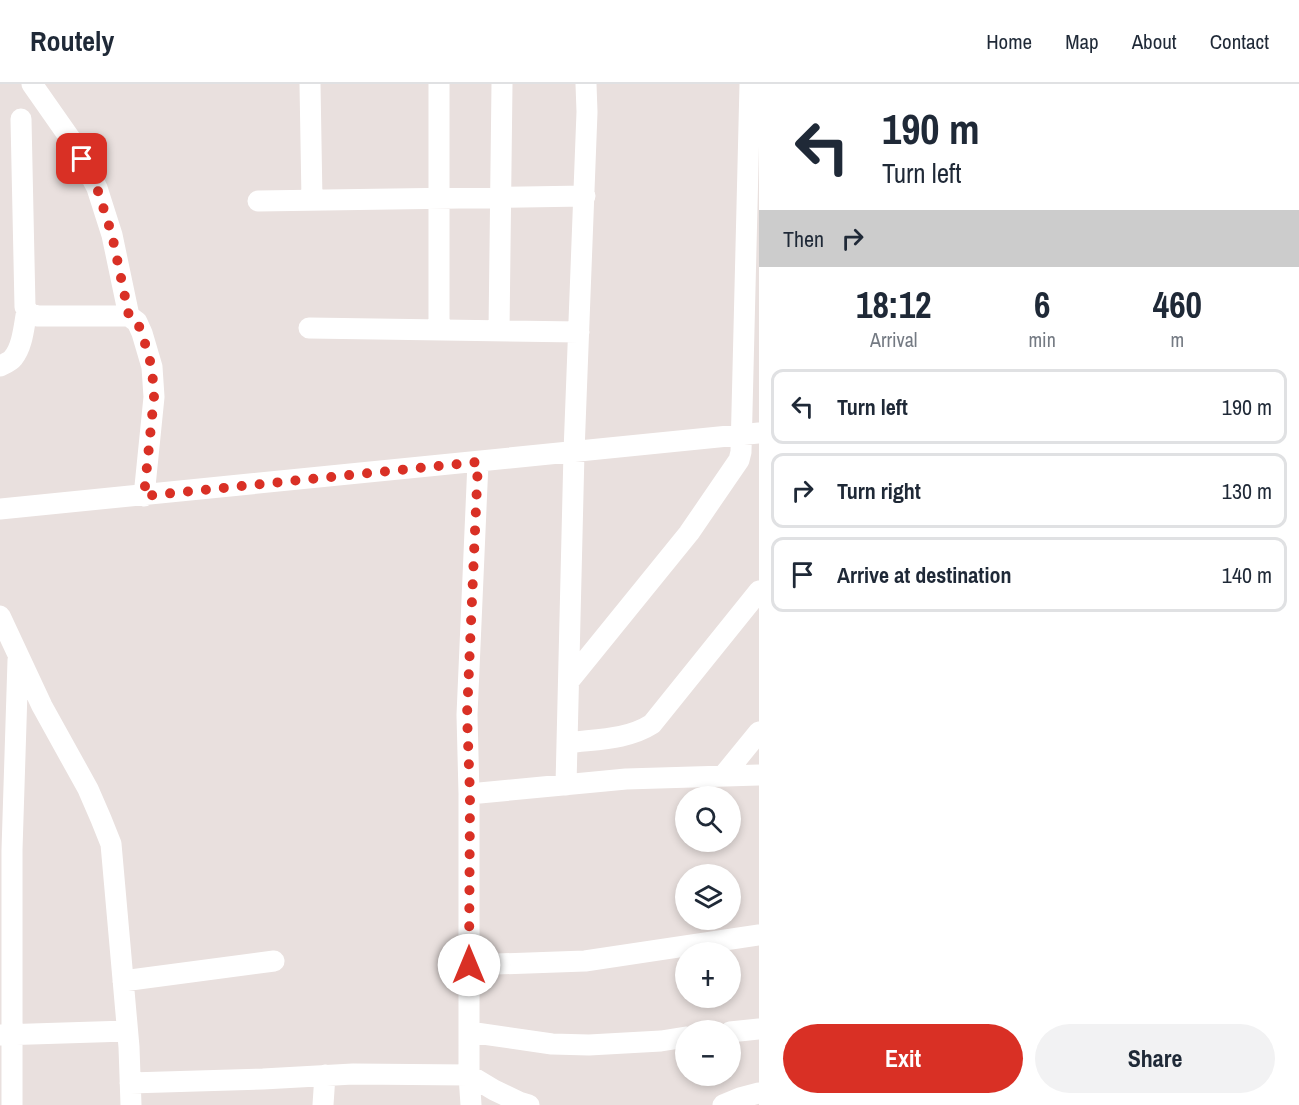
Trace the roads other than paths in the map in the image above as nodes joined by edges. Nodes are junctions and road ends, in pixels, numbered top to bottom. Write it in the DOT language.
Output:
graph roads {
  1 [pos="32,84"];
  2 [pos="310,84"];
  3 [pos="439,84"];
  4 [pos="502,84"];
  5 [pos="586,84"];
  6 [pos="750,84"];
  7 [pos="21,119"];
  8 [pos="754,124"];
  9 [pos="585,196"];
  10 [pos="502,197"];
  11 [pos="439,198"];
  12 [pos="312,200"];
  13 [pos="258,201"];
  14 [pos="752,255"];
  15 [pos="27,310"];
  16 [pos="129,316"];
  17 [pos="309,328"];
  18 [pos="439,330"];
  19 [pos="499,331"];
  20 [pos="579,332"];
  21 [pos="0,366"];
  22 [pos="750,434"];
  23 [pos="574,452"];
  24 [pos="478,462"];
  25 [pos="144,496"];
  26 [pos="0,509"];
  27 [pos="759,591"];
  28 [pos="0,616"];
  29 [pos="18,656"];
  30 [pos="568,681"];
  31 [pos="8,726"];
  32 [pos="759,732"];
  33 [pos="567,743"];
  34 [pos="759,775"];
  35 [pos="723,776"];
  36 [pos="566,785"];
  37 [pos="470,794"];
  38 [pos="6,841"];
  39 [pos="759,935"];
  40 [pos="274,962"];
  41 [pos="469,965"];
  42 [pos="123,981"];
  43 [pos="759,1029"];
  44 [pos="127,1031"];
  45 [pos="741,1031"];
  46 [pos="469,1032"];
  47 [pos="6,1035"];
  48 [pos="675,1039"];
  49 [pos="325,1075"];
  50 [pos="469,1075"];
  51 [pos="130,1083"];
  52 [pos="759,1093"];
  53 [pos="12,1105"];
  54 [pos="131,1105"];
  55 [pos="323,1105"];
  56 [pos="471,1105"];
  57 [pos="529,1105"];
  58 [pos="723,1105"];
  1 -- 16 [label="street"];
  2 -- 12 [label="street"];
  3 -- 11 [label="street"];
  4 -- 10 [label="street"];
  5 -- 9 [label="street"];
  6 -- 8 [label="street"];
  7 -- 15 [label="street"];
  8 -- 14 [label="street"];
  9 -- 10 [label="street"];
  9 -- 20 [label="street"];
  10 -- 11 [label="street"];
  10 -- 19 [label="street"];
  11 -- 12 [label="street"];
  11 -- 18 [label="street"];
  12 -- 13 [label="street"];
  14 -- 22 [label="street"];
  15 -- 16 [label="street"];
  15 -- 21 [label="street"];
  16 -- 25 [label="street"];
  17 -- 18 [label="street"];
  18 -- 19 [label="street"];
  19 -- 20 [label="street"];
  20 -- 23 [label="street"];
  22 -- 23 [label="street"];
  22 -- 30 [label="street"];
  23 -- 24 [label="street"];
  23 -- 30 [label="street"];
  24 -- 25 [label="street"];
  24 -- 37 [label="street"];
  25 -- 26 [label="street"];
  27 -- 33 [label="street"];
  28 -- 29 [label="street"];
  29 -- 31 [label="street"];
  29 -- 42 [label="street"];
  30 -- 33 [label="street"];
  31 -- 38 [label="street"];
  32 -- 35 [label="street"];
  33 -- 36 [label="street"];
  34 -- 35 [label="street"];
  35 -- 36 [label="street"];
  36 -- 37 [label="street"];
  37 -- 41 [label="street"];
  38 -- 47 [label="street"];
  39 -- 41 [label="street"];
  40 -- 42 [label="street"];
  41 -- 46 [label="street"];
  42 -- 44 [label="street"];
  43 -- 45 [label="street"];
  44 -- 47 [label="street"];
  44 -- 51 [label="street"];
  46 -- 48 [label="street"];
  46 -- 50 [label="street"];
  47 -- 53 [label="street"];
  49 -- 50 [label="street"];
  49 -- 51 [label="street"];
  49 -- 55 [label="street"];
  50 -- 56 [label="street"];
  50 -- 57 [label="street"];
  51 -- 54 [label="street"];
  52 -- 58 [label="street"];
}
